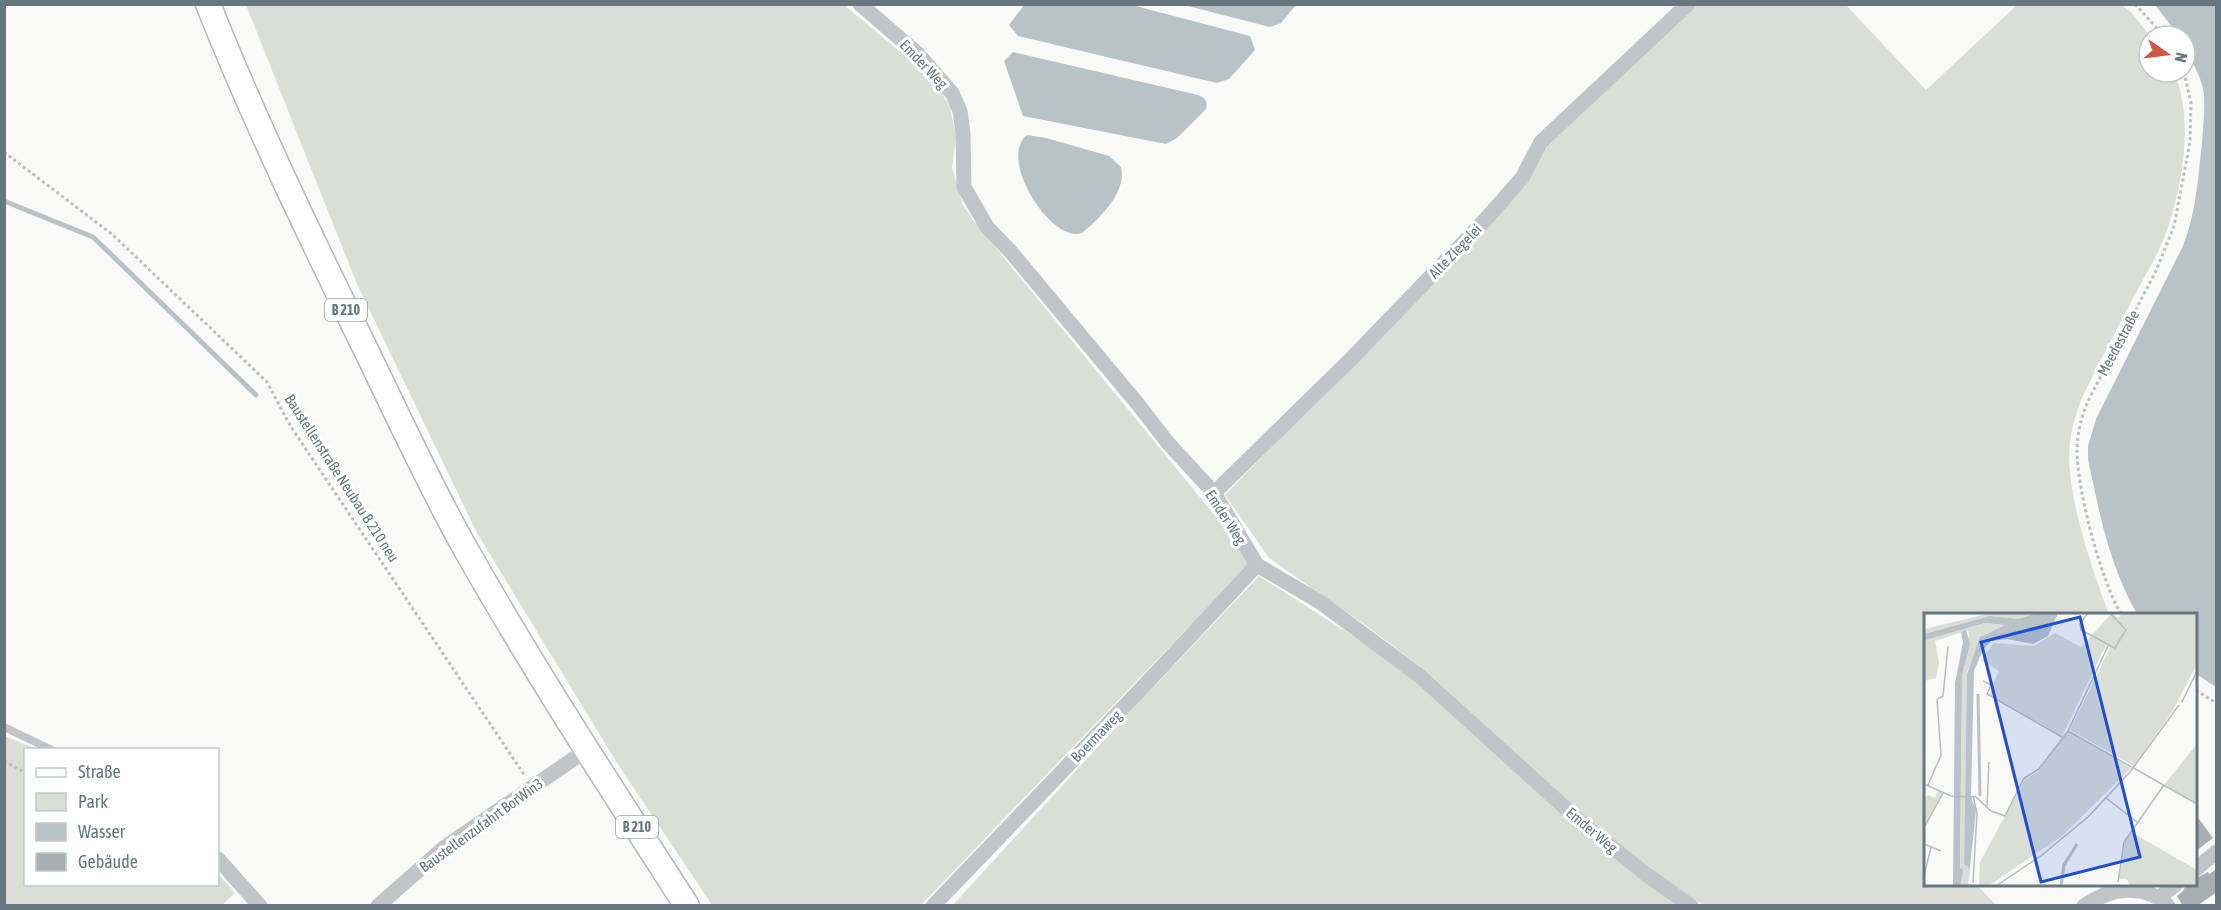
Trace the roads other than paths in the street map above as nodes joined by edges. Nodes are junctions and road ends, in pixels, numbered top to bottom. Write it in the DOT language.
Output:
graph roads {
  1 [pos="208,4"];
  2 [pos="860,4"];
  3 [pos="1688,4"];
  4 [pos="1214,493"];
  5 [pos="1257,565"];
  6 [pos="4,727"];
  7 [pos="48,748"];
  8 [pos="588,749"];
  9 [pos="2217,852"];
  10 [pos="219,860"];
  11 [pos="2197,867"];
  12 [pos="2175,886"];
  13 [pos="2164,901"];
  14 [pos="260,906"];
  15 [pos="378,906"];
  16 [pos="687,906"];
  17 [pos="933,906"];
  18 [pos="1691,906"];
  19 [pos="2084,906"];
  1 -- 8 [label="main road, B 210"];
  2 -- 4 [label="street, Emder Weg"];
  3 -- 4 [label="street, Alte Ziegelei"];
  4 -- 5 [label="street, Emder Weg"];
  5 -- 17 [label="street, Boermaweg"];
  5 -- 18 [label="street, Emder Weg"];
  6 -- 7 [label="lane"];
  8 -- 15 [label="street, Baustellenzufahrt BorWin3"];
  8 -- 16 [label="main road, B 210"];
  9 -- 11 [label="street"];
  10 -- 14 [label="street"];
  12 -- 13 [label="street"];
  13 -- 19 [label="street"];
}
